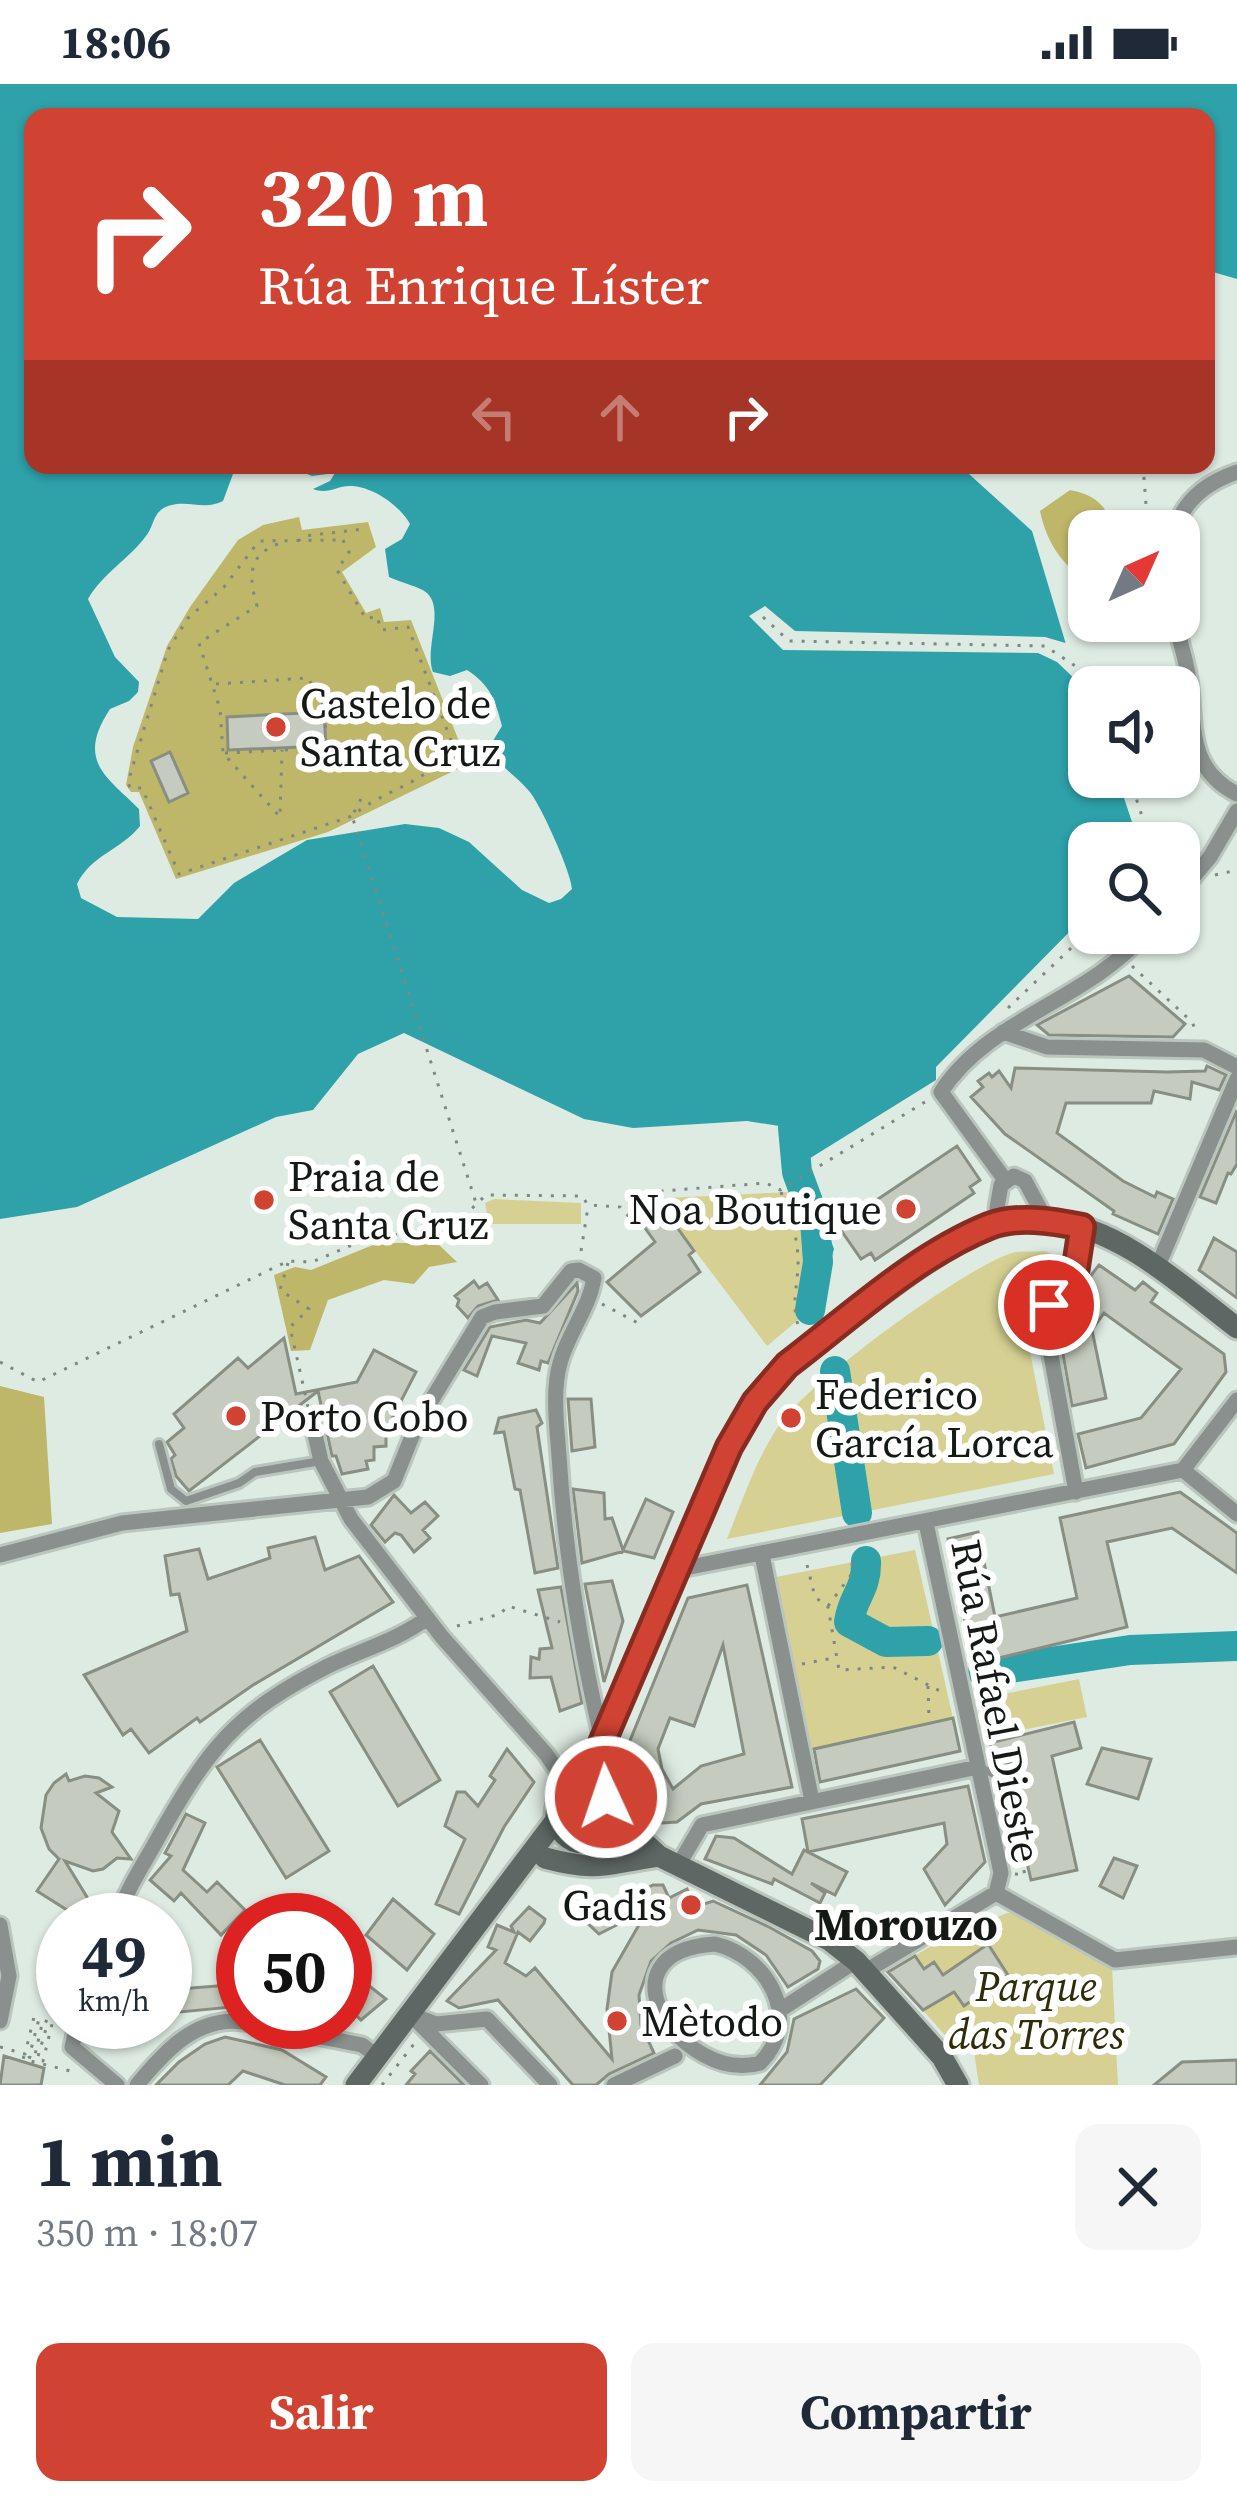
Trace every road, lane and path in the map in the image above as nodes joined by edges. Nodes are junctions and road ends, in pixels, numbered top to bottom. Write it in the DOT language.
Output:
graph roads {
  1 [pos="1237,472"];
  2 [pos="1144,474"];
  3 [pos="1207,474"];
  4 [pos="1204,489"];
  5 [pos="1146,510"];
  6 [pos="1186,510"];
  7 [pos="364,529"];
  8 [pos="286,543"];
  9 [pos="297,543"];
  10 [pos="764,617"];
  11 [pos="1180,642"];
  12 [pos="1075,666"];
  13 [pos="214,684"];
  14 [pos="325,736"];
  15 [pos="325,748"];
  16 [pos="282,750"];
  17 [pos="223,753"];
  18 [pos="1237,794"];
  19 [pos="361,799"];
  20 [pos="1237,812"];
  21 [pos="352,816"];
  22 [pos="1200,869"];
  23 [pos="1068,953"];
  24 [pos="1124,954"];
  25 [pos="1121,957"];
  26 [pos="1001,1024"];
  27 [pos="1204,1050"];
  28 [pos="1237,1066"];
  29 [pos="1237,1079"];
  30 [pos="941,1092"];
  31 [pos="1005,1180"];
  32 [pos="782,1188"];
  33 [pos="476,1204"];
  34 [pos="588,1205"];
  35 [pos="1046,1220"];
  36 [pos="999,1224"];
  37 [pos="1082,1227"];
  38 [pos="289,1261"];
  39 [pos="1157,1268"];
  40 [pos="578,1270"];
  41 [pos="589,1298"];
  42 [pos="638,1323"];
  43 [pos="799,1327"];
  44 [pos="1237,1328"];
  45 [pos="0,1362"];
  46 [pos="1237,1400"];
  47 [pos="312,1421"];
  48 [pos="159,1444"];
  49 [pos="321,1461"];
  50 [pos="1183,1470"];
  51 [pos="1076,1492"];
  52 [pos="339,1501"];
  53 [pos="1237,1514"];
  54 [pos="926,1523"];
  55 [pos="0,1555"];
  56 [pos="762,1555"];
  57 [pos="853,1556"];
  58 [pos="807,1565"];
  59 [pos="675,1570"];
  60 [pos="827,1607"];
  61 [pos="427,1618"];
  62 [pos="579,1628"];
  63 [pos="442,1637"];
  64 [pos="836,1658"];
  65 [pos="808,1663"];
  66 [pos="928,1684"];
  67 [pos="1001,1695"];
  68 [pos="952,1698"];
  69 [pos="976,1701"];
  70 [pos="928,1720"];
  71 [pos="599,1750"];
  72 [pos="554,1765"];
  73 [pos="978,1767"];
  74 [pos="1017,1770"];
  75 [pos="582,1790"];
  76 [pos="812,1802"];
  77 [pos="613,1814"];
  78 [pos="556,1820"];
  79 [pos="588,1842"];
  80 [pos="1017,1842"];
  81 [pos="545,1858"];
  82 [pos="664,1859"];
  83 [pos="519,1870"];
  84 [pos="1001,1873"];
  85 [pos="129,1893"];
  86 [pos="996,1894"];
  87 [pos="0,1925"];
  88 [pos="1237,1947"];
  89 [pos="861,1966"];
  90 [pos="780,2010"];
  91 [pos="36,2018"];
  92 [pos="0,2021"];
  93 [pos="417,2022"];
  94 [pos="216,2024"];
  95 [pos="36,2029"];
  96 [pos="0,2048"];
  97 [pos="37,2049"];
  98 [pos="74,2049"];
  99 [pos="367,2049"];
  100 [pos="25,2054"];
  101 [pos="377,2056"];
  102 [pos="67,2061"];
  103 [pos="718,2079"];
  104 [pos="117,2085"];
  105 [pos="137,2085"];
  106 [pos="356,2085"];
  107 [pos="382,2085"];
  108 [pos="481,2085"];
  109 [pos="550,2085"];
  110 [pos="614,2085"];
  111 [pos="958,2085"];
  1 -- 4 [label="street"];
  2 -- 5 [label="path"];
  3 -- 4 [label="path"];
  4 -- 6 [label="street"];
  7 -- 9 [label="path"];
  8 -- 9 [label="path"];
  8 -- 13 [label="path"];
  8 -- 21 [label="path"];
  9 -- 21 [label="path"];
  10 -- 12 [label="path"];
  11 -- 18 [label="street"];
  13 -- 14 [label="path"];
  13 -- 17 [label="path"];
  15 -- 16 [label="path"];
  16 -- 17 [label="path"];
  16 -- 17 [label="path"];
  19 -- 21 [label="path"];
  20 -- 22 [label="street"];
  21 -- 33 [label="path"];
  23 -- 26 [label="path"];
  24 -- 25 [label="street"];
  25 -- 26 [label="street"];
  25 -- 27 [label="path"];
  26 -- 27 [label="street"];
  26 -- 30 [label="street"];
  27 -- 28 [label="street"];
  29 -- 39 [label="street"];
  30 -- 31 [label="street"];
  30 -- 32 [label="path"];
  31 -- 35 [label="street"];
  31 -- 36 [label="street"];
  32 -- 34 [label="path"];
  32 -- 43 [label="path"];
  33 -- 34 [label="path"];
  33 -- 38 [label="path"];
  34 -- 40 [label="path"];
  35 -- 36 [label="main road"];
  35 -- 37 [label="main road"];
  36 -- 59 [label="main road"];
  37 -- 39 [label="main road"];
  37 -- 51 [label="street"];
  38 -- 45 [label="path"];
  38 -- 47 [label="path"];
  39 -- 44 [label="main road"];
  40 -- 41 [label="street"];
  40 -- 52 [label="street"];
  41 -- 42 [label="path"];
  41 -- 62 [label="street"];
  46 -- 50 [label="street"];
  47 -- 49 [label="street"];
  48 -- 49 [label="lane"];
  49 -- 52 [label="street"];
  50 -- 51 [label="street"];
  50 -- 53 [label="street"];
  51 -- 54 [label="street"];
  52 -- 55 [label="street"];
  52 -- 61 [label="street"];
  54 -- 56 [label="street"];
  54 -- 73 [label="street, Rúa Rafael Dieste"];
  56 -- 59 [label="street"];
  56 -- 76 [label="street"];
  57 -- 60 [label="path"];
  58 -- 60 [label="path"];
  59 -- 71 [label="main road"];
  60 -- 64 [label="path"];
  61 -- 63 [label="street"];
  61 -- 85 [label="street"];
  62 -- 63 [label="path"];
  62 -- 71 [label="street"];
  63 -- 72 [label="street"];
  64 -- 65 [label="path"];
  64 -- 66 [label="path"];
  66 -- 68 [label="path"];
  66 -- 70 [label="path"];
  67 -- 69 [label="path"];
  71 -- 72 [label="street"];
  71 -- 75 [label="main road"];
  72 -- 75 [label="street"];
  73 -- 74 [label="lane"];
  73 -- 76 [label="street"];
  73 -- 84 [label="street, Rúa Rafael Dieste"];
  75 -- 77 [label="main road"];
  75 -- 78 [label="main road"];
  76 -- 82 [label="street"];
  77 -- 79 [label="main road"];
  77 -- 82 [label="main road"];
  78 -- 79 [label="main road"];
  78 -- 83 [label="main road"];
  79 -- 81 [label="main road"];
  79 -- 82 [label="main road"];
  80 -- 84 [label="path"];
  81 -- 82 [label="main road"];
  81 -- 83 [label="main road"];
  82 -- 89 [label="main road"];
  83 -- 93 [label="main road"];
  84 -- 86 [label="street, Rúa Rafael Dieste"];
  86 -- 88 [label="street"];
  86 -- 89 [label="street"];
  87 -- 92 [label="street"];
  89 -- 90 [label="street"];
  89 -- 111 [label="main road"];
  90 -- 103 [label="street"];
  90 -- 110 [label="street"];
  91 -- 100 [label="path"];
  93 -- 101 [label="main road"];
  93 -- 107 [label="path"];
  93 -- 108 [label="street"];
  93 -- 109 [label="street"];
  94 -- 105 [label="street"];
  95 -- 97 [label="path"];
  96 -- 100 [label="path"];
  98 -- 104 [label="street"];
  99 -- 101 [label="street"];
  100 -- 102 [label="path"];
  101 -- 106 [label="main road"];
}
